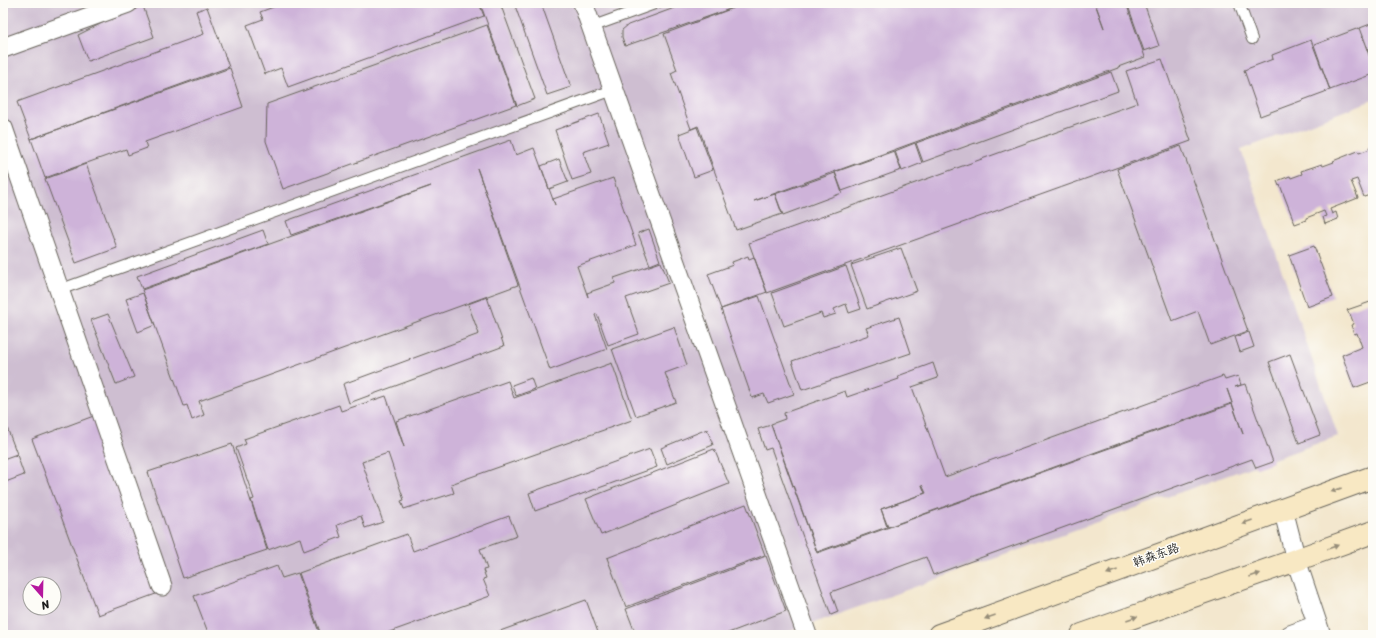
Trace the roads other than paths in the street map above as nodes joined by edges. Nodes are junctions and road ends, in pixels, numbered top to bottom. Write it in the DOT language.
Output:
graph roads {
  1 [pos="128,3"];
  2 [pos="582,3"];
  3 [pos="658,3"];
  4 [pos="1239,3"];
  5 [pos="591,27"];
  6 [pos="1252,40"];
  7 [pos="3,48"];
  8 [pos="613,90"];
  9 [pos="3,128"];
  10 [pos="59,290"];
  11 [pos="1373,477"];
  12 [pos="1283,509"];
  13 [pos="1373,532"];
  14 [pos="1296,560"];
  15 [pos="162,586"];
  16 [pos="1319,630"];
  17 [pos="807,635"];
  18 [pos="939,635"];
  19 [pos="1082,635"];
  20 [pos="1290,635"];
  1 -- 7 [label="street"];
  2 -- 5 [label="street"];
  3 -- 5 [label="lane"];
  4 -- 6 [label="lane"];
  5 -- 8 [label="street"];
  8 -- 10 [label="lane"];
  8 -- 17 [label="street"];
  9 -- 10 [label="street"];
  10 -- 15 [label="street"];
  11 -- 12 [label="main road, 韩森东路, one-way"];
  12 -- 14 [label="street"];
  12 -- 18 [label="main road, 韩森东路, one-way"];
  14 -- 13 [label="main road, one-way"];
  14 -- 16 [label="street"];
  19 -- 14 [label="main road, one-way"];
  16 -- 20 [label="street"];
}
